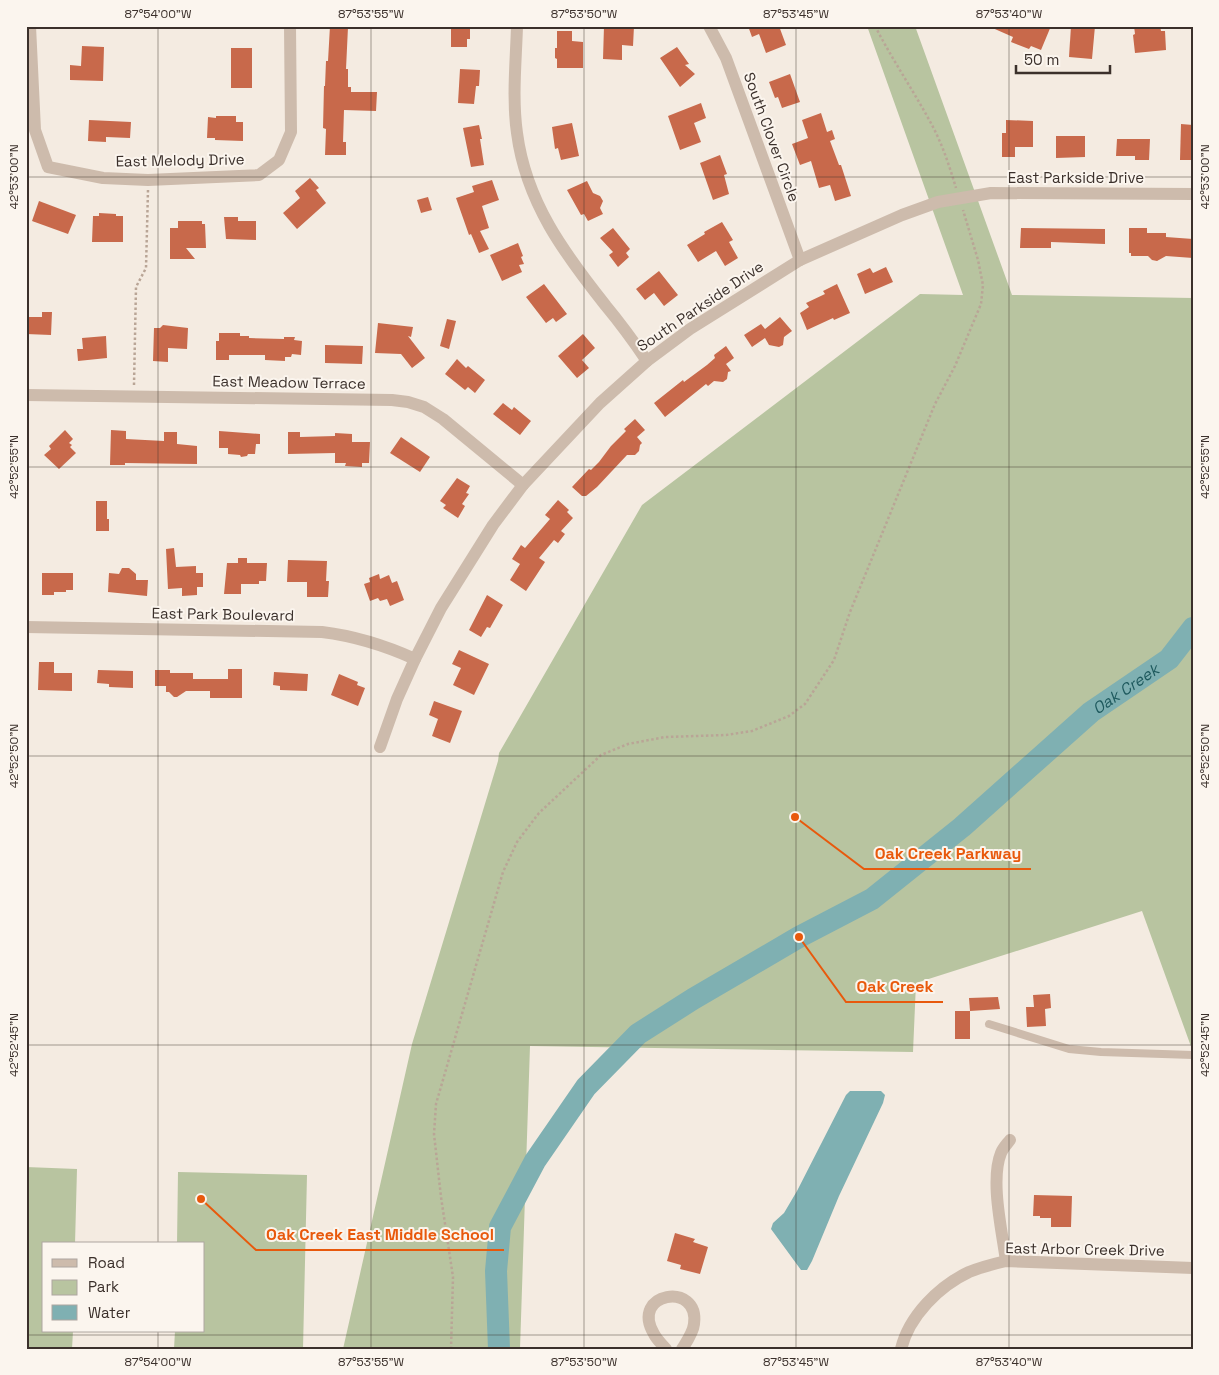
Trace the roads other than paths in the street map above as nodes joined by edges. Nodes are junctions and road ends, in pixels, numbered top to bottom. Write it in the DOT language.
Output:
graph roads {
  1 [pos="30,26"];
  2 [pos="290,26"];
  3 [pos="517,26"];
  4 [pos="710,26"];
  5 [pos="1193,194"];
  6 [pos="959,197"];
  7 [pos="800,260"];
  8 [pos="647,361"];
  9 [pos="26,395"];
  10 [pos="524,485"];
  11 [pos="26,627"];
  12 [pos="415,658"];
  13 [pos="380,747"];
  14 [pos="989,1024"];
  15 [pos="1193,1056"];
  16 [pos="1010,1140"];
  17 [pos="1006,1260"];
  18 [pos="1193,1268"];
  19 [pos="666,1349"];
  20 [pos="682,1349"];
  21 [pos="901,1349"];
  1 -- 2 [label="street, East Melody Drive"];
  3 -- 8 [label="street"];
  4 -- 7 [label="street, South Clover Circle"];
  5 -- 6 [label="street, East Parkside Drive"];
  6 -- 7 [label="street, South Parkside Drive"];
  7 -- 8 [label="street, South Parkside Drive"];
  8 -- 10 [label="street, South Parkside Drive"];
  9 -- 10 [label="street, East Meadow Terrace"];
  10 -- 12 [label="street, South Parkside Drive"];
  11 -- 12 [label="street, East Park Boulevard"];
  12 -- 13 [label="street, South Parkside Drive"];
  14 -- 15 [label="lane"];
  16 -- 17 [label="street"];
  17 -- 18 [label="street, East Arbor Creek Drive"];
  17 -- 21 [label="street, East Arbor Creek Drive"];
  19 -- 20 [label="street"];
}
